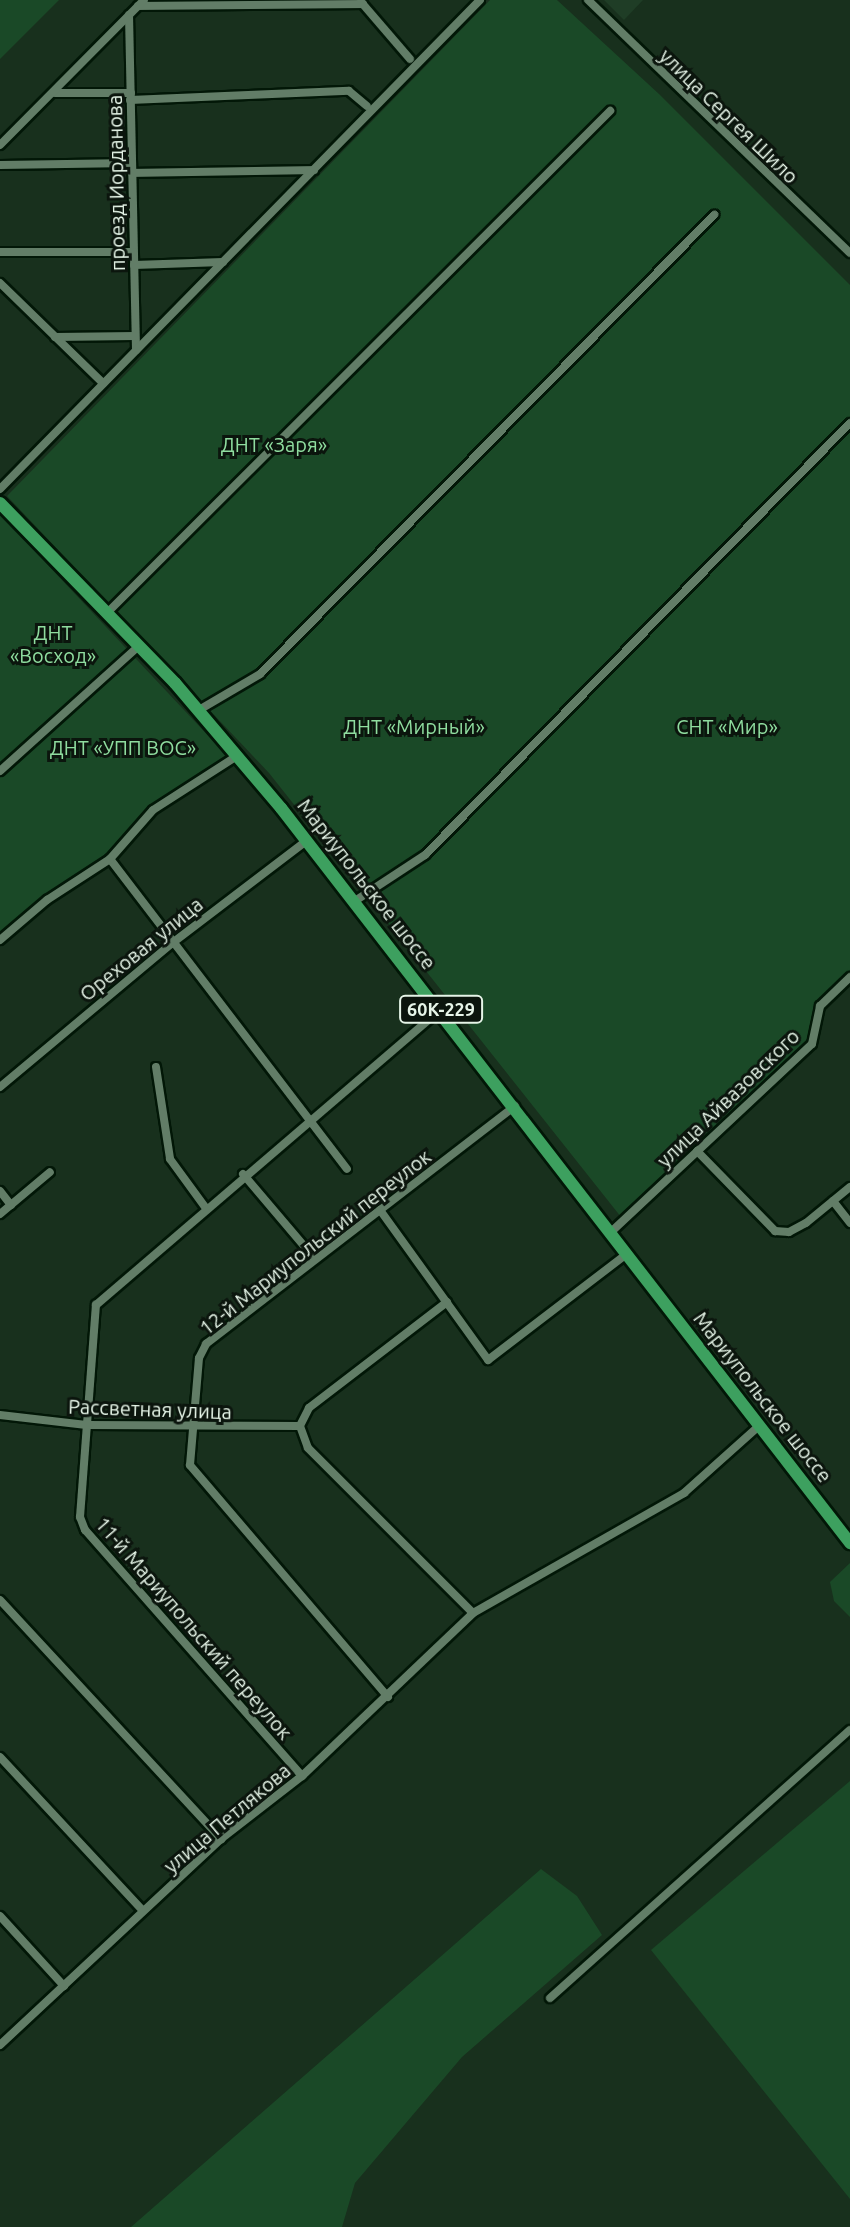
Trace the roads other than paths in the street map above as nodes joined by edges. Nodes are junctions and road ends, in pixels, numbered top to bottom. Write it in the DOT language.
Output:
graph roads {
  1 [pos="480,0"];
  2 [pos="588,0"];
  3 [pos="361,2"];
  4 [pos="141,3"];
  5 [pos="129,15"];
  6 [pos="410,59"];
  7 [pos="55,93"];
  8 [pos="131,96"];
  9 [pos="367,106"];
  10 [pos="610,111"];
  11 [pos="0,145"];
  12 [pos="0,165"];
  13 [pos="132,168"];
  14 [pos="315,170"];
  15 [pos="714,215"];
  16 [pos="0,252"];
  17 [pos="133,252"];
  18 [pos="850,253"];
  19 [pos="223,262"];
  20 [pos="134,265"];
  21 [pos="0,283"];
  22 [pos="135,336"];
  23 [pos="55,337"];
  24 [pos="136,350"];
  25 [pos="103,383"];
  26 [pos="850,423"];
  27 [pos="0,489"];
  28 [pos="0,503"];
  29 [pos="107,613"];
  30 [pos="139,646"];
  31 [pos="199,710"];
  32 [pos="237,756"];
  33 [pos="0,771"];
  34 [pos="306,841"];
  35 [pos="110,859"];
  36 [pos="355,901"];
  37 [pos="0,940"];
  38 [pos="171,944"];
  39 [pos="850,977"];
  40 [pos="441,1009"];
  41 [pos="156,1067"];
  42 [pos="0,1087"];
  43 [pos="515,1106"];
  44 [pos="308,1120"];
  45 [pos="697,1151"];
  46 [pos="347,1169"];
  47 [pos="50,1172"];
  48 [pos="243,1174"];
  49 [pos="850,1187"];
  50 [pos="0,1191"];
  51 [pos="833,1201"];
  52 [pos="11,1205"];
  53 [pos="205,1207"];
  54 [pos="380,1210"];
  55 [pos="0,1214"];
  56 [pos="850,1223"];
  57 [pos="611,1232"];
  58 [pos="628,1253"];
  59 [pos="315,1259"];
  60 [pos="447,1302"];
  61 [pos="0,1415"];
  62 [pos="86,1425"];
  63 [pos="760,1425"];
  64 [pos="300,1426"];
  65 [pos="190,1428"];
  66 [pos="850,1543"];
  67 [pos="0,1600"];
  68 [pos="473,1613"];
  69 [pos="388,1697"];
  70 [pos="850,1730"];
  71 [pos="0,1757"];
  72 [pos="302,1776"];
  73 [pos="221,1839"];
  74 [pos="143,1911"];
  75 [pos="0,1916"];
  76 [pos="64,1986"];
  77 [pos="550,1998"];
  78 [pos="0,2045"];
  1 -- 14 [label="street"];
  2 -- 18 [label="street, улица Сергея Шило"];
  3 -- 4 [label="street"];
  3 -- 6 [label="street"];
  4 -- 5 [label="street"];
  5 -- 7 [label="street"];
  5 -- 8 [label="street, проезд Иорданова"];
  7 -- 8 [label="street"];
  7 -- 11 [label="street"];
  8 -- 9 [label="street"];
  8 -- 13 [label="street, проезд Иорданова"];
  10 -- 29 [label="street"];
  12 -- 13 [label="street"];
  13 -- 14 [label="street"];
  13 -- 17 [label="street, проезд Иорданова"];
  14 -- 19 [label="street"];
  15 -- 31 [label="street"];
  16 -- 17 [label="street"];
  17 -- 20 [label="street, проезд Иорданова"];
  19 -- 20 [label="street"];
  19 -- 24 [label="street"];
  20 -- 22 [label="street, проезд Иорданова"];
  21 -- 23 [label="street"];
  22 -- 23 [label="street"];
  22 -- 24 [label="street, проезд Иорданова"];
  23 -- 25 [label="street"];
  24 -- 25 [label="street"];
  25 -- 27 [label="street"];
  26 -- 36 [label="street"];
  28 -- 29 [label="main road, Мариупольское шоссе / 60К-229"];
  29 -- 30 [label="main road, Мариупольское шоссе / 60К-229"];
  30 -- 31 [label="main road, Мариупольское шоссе / 60К-229"];
  30 -- 33 [label="street"];
  31 -- 32 [label="main road, Мариупольское шоссе / 60К-229"];
  32 -- 34 [label="main road, Мариупольское шоссе / 60К-229"];
  32 -- 35 [label="street"];
  34 -- 36 [label="main road, Мариупольское шоссе / 60К-229"];
  34 -- 38 [label="street, Ореховая улица"];
  35 -- 37 [label="street"];
  35 -- 38 [label="street"];
  36 -- 40 [label="main road, Мариупольское шоссе / 60К-229"];
  38 -- 42 [label="street, Ореховая улица"];
  38 -- 44 [label="street"];
  39 -- 45 [label="street, улица Айвазовского"];
  40 -- 43 [label="main road, Мариупольское шоссе / 60К-229"];
  40 -- 44 [label="street, 11-й Мариупольский переулок"];
  41 -- 53 [label="street"];
  43 -- 54 [label="street, 12-й Мариупольский переулок"];
  43 -- 57 [label="main road, Мариупольское шоссе / 60К-229"];
  44 -- 46 [label="street"];
  44 -- 48 [label="street, 11-й Мариупольский переулок"];
  45 -- 51 [label="street"];
  45 -- 57 [label="street, улица Айвазовского"];
  47 -- 52 [label="street"];
  48 -- 53 [label="street, 11-й Мариупольский переулок"];
  48 -- 59 [label="street"];
  49 -- 51 [label="street"];
  50 -- 52 [label="street"];
  51 -- 56 [label="street"];
  52 -- 55 [label="street"];
  53 -- 62 [label="street, 11-й Мариупольский переулок"];
  54 -- 59 [label="street, 12-й Мариупольский переулок"];
  54 -- 60 [label="street"];
  57 -- 58 [label="main road, Мариупольское шоссе / 60К-229"];
  58 -- 60 [label="street"];
  58 -- 63 [label="main road, Мариупольское шоссе / 60К-229"];
  59 -- 65 [label="street, 12-й Мариупольский переулок"];
  60 -- 64 [label="street"];
  61 -- 62 [label="street, Рассветная улица"];
  62 -- 65 [label="street, Рассветная улица"];
  62 -- 72 [label="street, 11-й Мариупольский переулок"];
  63 -- 66 [label="main road, Мариупольское шоссе / 60К-229"];
  63 -- 68 [label="street, улица Петлякова"];
  64 -- 65 [label="street, Рассветная улица"];
  64 -- 68 [label="street"];
  65 -- 69 [label="street, 12-й Мариупольский переулок"];
  67 -- 73 [label="street"];
  68 -- 69 [label="street, улица Петлякова"];
  69 -- 72 [label="street, улица Петлякова"];
  70 -- 77 [label="street"];
  71 -- 74 [label="street"];
  72 -- 73 [label="street, улица Петлякова"];
  73 -- 74 [label="street, улица Петлякова"];
  74 -- 76 [label="street, улица Петлякова"];
  75 -- 76 [label="street"];
  76 -- 78 [label="street, улица Петлякова"];
}
